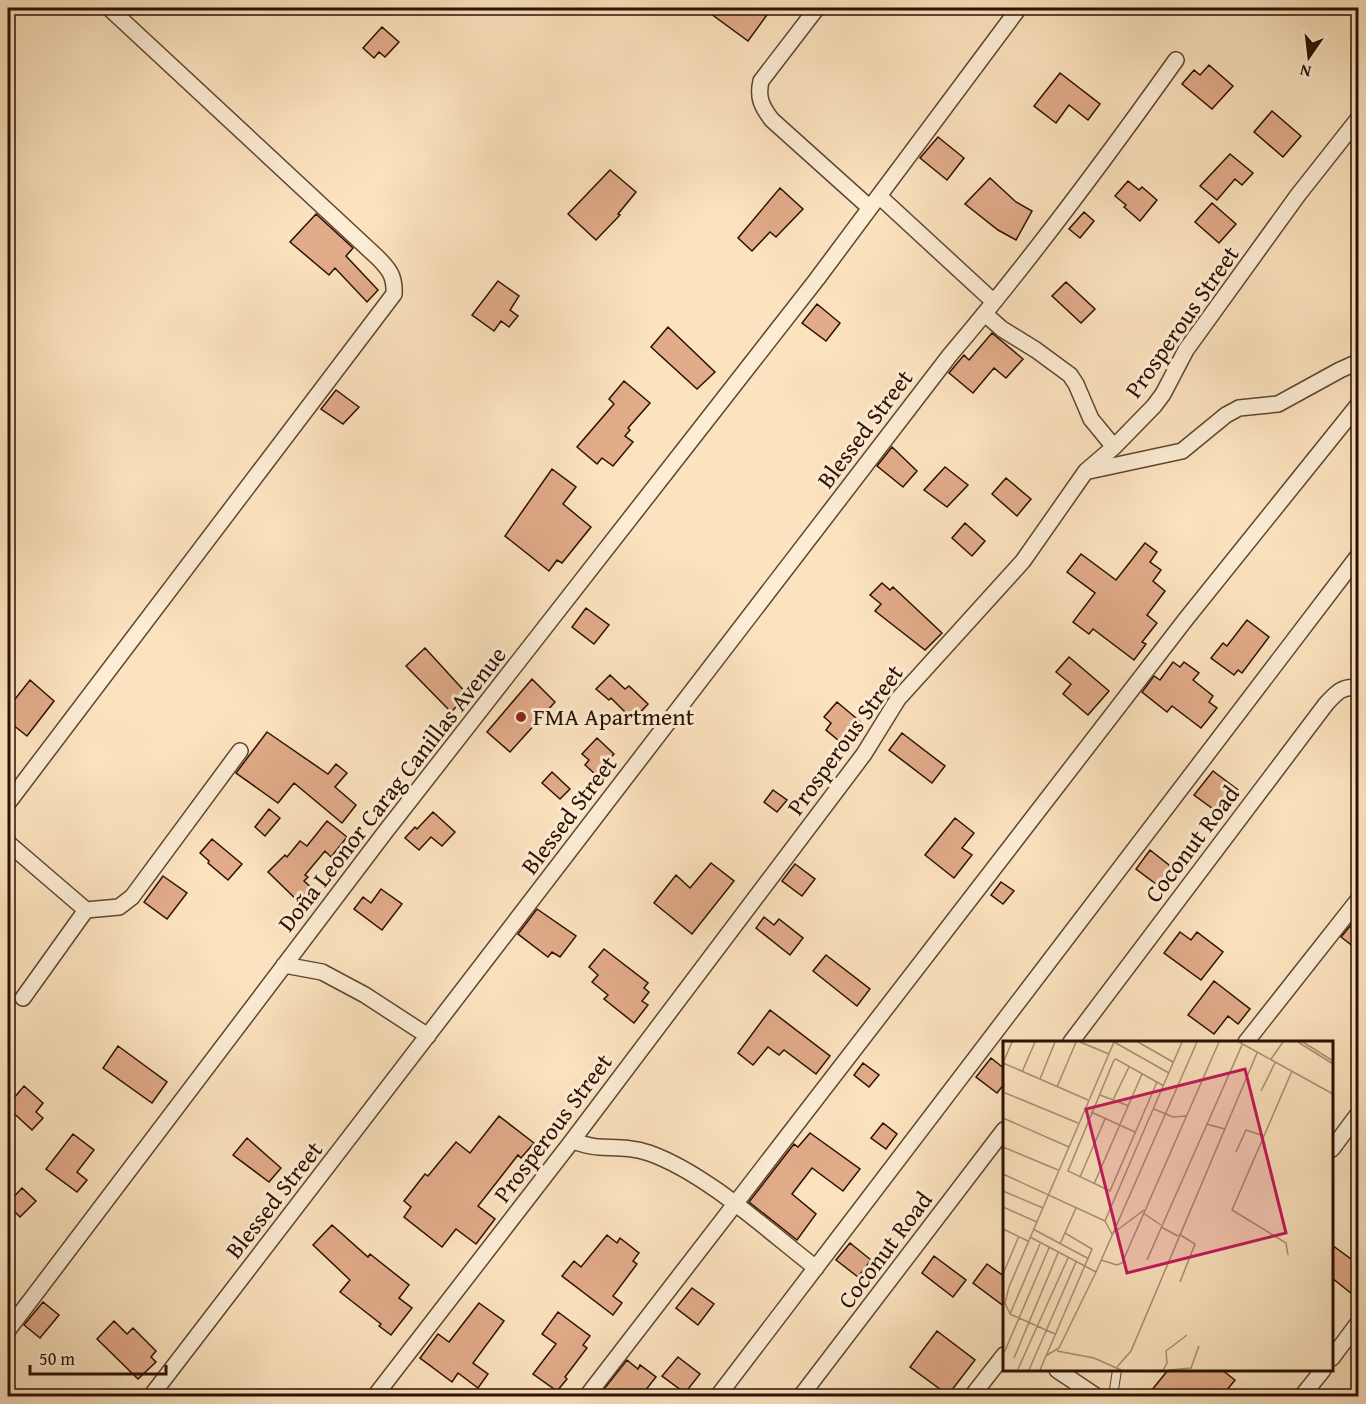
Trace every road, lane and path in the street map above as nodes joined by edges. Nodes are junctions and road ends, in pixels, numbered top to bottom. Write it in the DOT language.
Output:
graph roads {
  1 [pos="108,8"];
  2 [pos="817,8"];
  3 [pos="1019,8"];
  4 [pos="1176,60"];
  5 [pos="1359,119"];
  6 [pos="874,202"];
  7 [pos="989,308"];
  8 [pos="1359,362"];
  9 [pos="1359,405"];
  10 [pos="1114,447"];
  11 [pos="1086,471"];
  12 [pos="1359,556"];
  13 [pos="1359,688"];
  14 [pos="240,751"];
  15 [pos="8,803"];
  16 [pos="8,843"];
  17 [pos="1359,900"];
  18 [pos="86,910"];
  19 [pos="284,965"];
  20 [pos="23,998"];
  21 [pos="428,1036"];
  22 [pos="1072,1041"];
  23 [pos="1247,1041"];
  24 [pos="1359,1114"];
  25 [pos="1003,1133"];
  26 [pos="572,1141"];
  27 [pos="1333,1148"];
  28 [pos="735,1205"];
  29 [pos="816,1268"];
  30 [pos="1359,1323"];
  31 [pos="8,1330"];
  32 [pos="1003,1357"];
  33 [pos="1333,1357"];
  34 [pos="1058,1371"];
  35 [pos="1117,1371"];
  36 [pos="1322,1371"];
  37 [pos="151,1396"];
  38 [pos="375,1396"];
  39 [pos="587,1396"];
  40 [pos="718,1396"];
  41 [pos="801,1396"];
  42 [pos="972,1396"];
  43 [pos="1096,1396"];
  44 [pos="1113,1396"];
  45 [pos="1302,1396"];
  1 -- 15 [label="street"];
  2 -- 6 [label="street"];
  3 -- 6 [label="street, Doña Leonor Carag Canillas Avenue"];
  4 -- 7 [label="street, Blessed Street"];
  5 -- 10 [label="street, Prosperous Street"];
  6 -- 7 [label="street"];
  6 -- 19 [label="street, Doña Leonor Carag Canillas Avenue"];
  7 -- 10 [label="street"];
  7 -- 21 [label="street, Blessed Street"];
  8 -- 11 [label="street"];
  9 -- 28 [label="street"];
  10 -- 11 [label="street, Prosperous Street"];
  11 -- 26 [label="street, Prosperous Street"];
  12 -- 29 [label="street"];
  13 -- 22 [label="street, Coconut Road"];
  14 -- 18 [label="street"];
  16 -- 18 [label="street"];
  17 -- 23 [label="street"];
  18 -- 20 [label="street"];
  19 -- 21 [label="street"];
  19 -- 31 [label="street, Doña Leonor Carag Canillas Avenue"];
  21 -- 37 [label="street, Blessed Street"];
  24 -- 27 [label="street"];
  25 -- 41 [label="street, Coconut Road"];
  26 -- 28 [label="street"];
  26 -- 38 [label="street, Prosperous Street"];
  28 -- 29 [label="street"];
  28 -- 39 [label="street"];
  29 -- 40 [label="street"];
  30 -- 33 [label="street"];
  32 -- 42 [label="street"];
  34 -- 43 [label="street"];
  35 -- 44 [label="lane"];
  36 -- 45 [label="street"];
}
